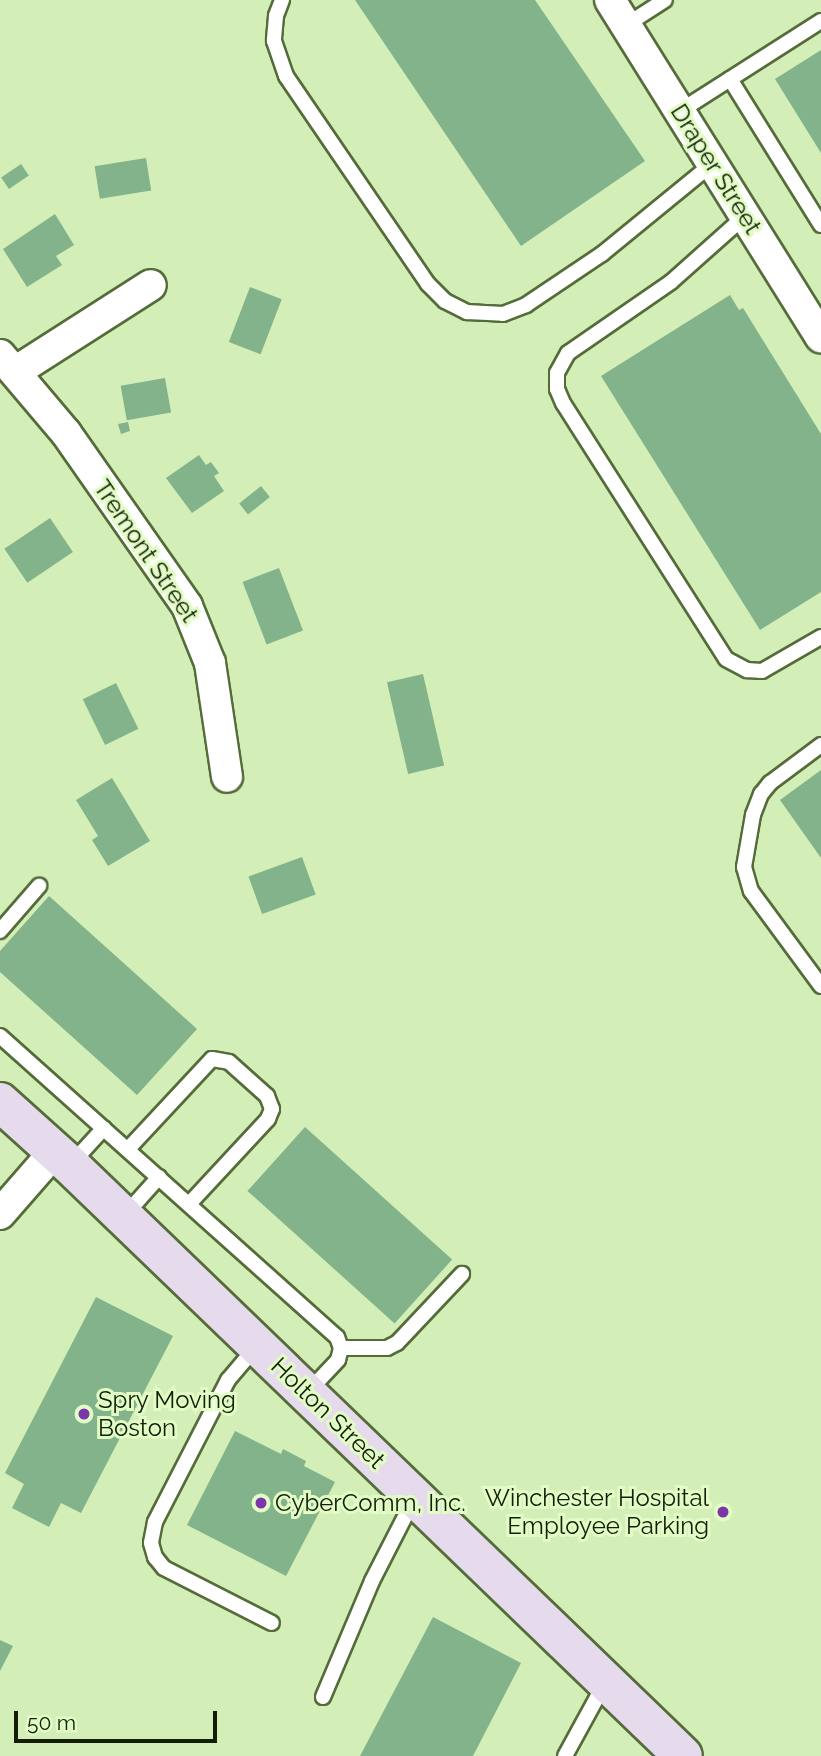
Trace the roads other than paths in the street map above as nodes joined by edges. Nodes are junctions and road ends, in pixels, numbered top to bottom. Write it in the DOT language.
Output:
graph roads {
  1 [pos="282,0"];
  2 [pos="610,0"];
  3 [pos="665,0"];
  4 [pos="821,21"];
  5 [pos="626,26"];
  6 [pos="730,79"];
  7 [pos="680,111"];
  8 [pos="712,164"];
  9 [pos="745,216"];
  10 [pos="821,225"];
  11 [pos="151,285"];
  12 [pos="821,338"];
  13 [pos="8,364"];
  14 [pos="821,637"];
  15 [pos="821,746"];
  16 [pos="227,777"];
  17 [pos="39,886"];
  18 [pos="0,931"];
  19 [pos="821,986"];
  20 [pos="0,1036"];
  21 [pos="0,1102"];
  22 [pos="104,1128"];
  23 [pos="128,1149"];
  24 [pos="63,1158"];
  25 [pos="159,1177"];
  26 [pos="188,1204"];
  27 [pos="0,1214"];
  28 [pos="123,1217"];
  29 [pos="461,1274"];
  30 [pos="257,1346"];
  31 [pos="341,1348"];
  32 [pos="307,1393"];
  33 [pos="415,1497"];
  34 [pos="272,1623"];
  35 [pos="606,1682"];
  36 [pos="323,1697"];
  37 [pos="565,1756"];
  38 [pos="683,1756"];
  1 -- 8 [label="lane"];
  2 -- 5 [label="street, Draper Street"];
  3 -- 5 [label="lane"];
  4 -- 6 [label="lane"];
  5 -- 7 [label="street, Draper Street"];
  6 -- 7 [label="lane"];
  6 -- 10 [label="lane"];
  7 -- 8 [label="street, Draper Street"];
  8 -- 9 [label="street, Draper Street"];
  9 -- 12 [label="street, Draper Street"];
  9 -- 14 [label="lane"];
  11 -- 13 [label="street"];
  13 -- 16 [label="street, Tremont Street"];
  15 -- 19 [label="lane"];
  17 -- 18 [label="lane"];
  20 -- 22 [label="lane"];
  21 -- 24 [label="street, Holton Street"];
  22 -- 23 [label="lane"];
  22 -- 24 [label="lane"];
  23 -- 25 [label="lane"];
  23 -- 26 [label="lane"];
  24 -- 27 [label="street"];
  24 -- 28 [label="street, Holton Street"];
  25 -- 26 [label="lane"];
  25 -- 28 [label="lane"];
  26 -- 31 [label="lane"];
  28 -- 30 [label="street, Holton Street"];
  29 -- 31 [label="lane"];
  30 -- 32 [label="street, Holton Street"];
  30 -- 34 [label="lane"];
  31 -- 32 [label="lane"];
  32 -- 33 [label="street, Holton Street"];
  33 -- 35 [label="street, Holton Street"];
  33 -- 36 [label="lane"];
  35 -- 37 [label="lane"];
  35 -- 38 [label="street, Holton Street"];
}
